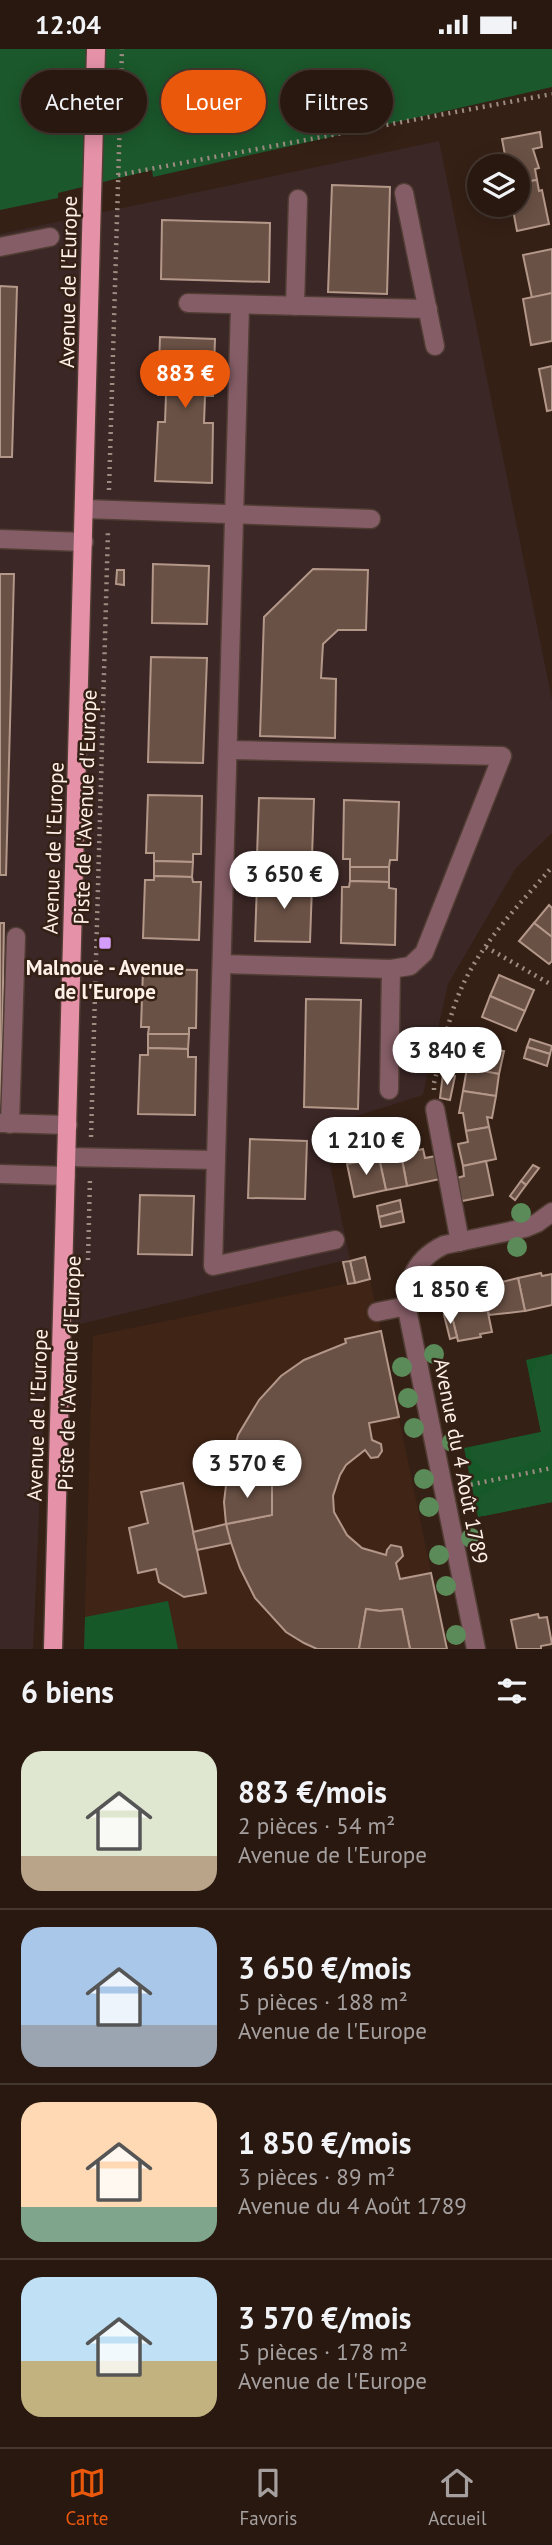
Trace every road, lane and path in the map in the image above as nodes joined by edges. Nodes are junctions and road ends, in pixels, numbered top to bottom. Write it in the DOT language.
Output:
graph roads {
  1 [pos="96,49"];
  2 [pos="122,49"];
  3 [pos="552,94"];
  4 [pos="118,175"];
  5 [pos="404,193"];
  6 [pos="299,199"];
  7 [pos="50,237"];
  8 [pos="0,247"];
  9 [pos="188,303"];
  10 [pos="240,306"];
  11 [pos="295,306"];
  12 [pos="428,309"];
  13 [pos="435,346"];
  14 [pos="85,509"];
  15 [pos="109,510"];
  16 [pos="234,514"];
  17 [pos="371,519"];
  18 [pos="0,539"];
  19 [pos="84,542"];
  20 [pos="228,750"];
  21 [pos="552,867"];
  22 [pos="16,937"];
  23 [pos="486,947"];
  24 [pos="222,964"];
  25 [pos="391,969"];
  26 [pos="552,985"];
  27 [pos="389,1090"];
  28 [pos="435,1109"];
  29 [pos="5,1123"];
  30 [pos="68,1125"];
  31 [pos="67,1157"];
  32 [pos="91,1157"];
  33 [pos="216,1160"];
  34 [pos="0,1174"];
  35 [pos="66,1176"];
  36 [pos="552,1212"];
  37 [pos="335,1240"];
  38 [pos="460,1242"];
  39 [pos="88,1266"];
  40 [pos="407,1306"];
  41 [pos="377,1312"];
  42 [pos="552,1468"];
  43 [pos="443,1490"];
  44 [pos="53,1649"];
  45 [pos="476,1649"];
  1 -- 14 [label="main road, Avenue de l'Europe"];
  2 -- 4 [label="path, Piste de l'Avenue d'Europe"];
  3 -- 4 [label="path"];
  4 -- 15 [label="path, Piste de l'Avenue d'Europe"];
  5 -- 12 [label="street"];
  6 -- 11 [label="street"];
  7 -- 8 [label="street"];
  9 -- 10 [label="street"];
  10 -- 11 [label="street"];
  10 -- 16 [label="street"];
  11 -- 12 [label="street"];
  12 -- 13 [label="street"];
  14 -- 15 [label="street"];
  14 -- 19 [label="main road, Avenue de l'Europe"];
  15 -- 16 [label="street"];
  15 -- 32 [label="path, Piste de l'Avenue d'Europe"];
  16 -- 17 [label="street"];
  16 -- 20 [label="street"];
  18 -- 19 [label="street"];
  19 -- 30 [label="main road, Avenue de l'Europe"];
  20 -- 24 [label="street"];
  20 -- 25 [label="street"];
  21 -- 23 [label="path"];
  22 -- 29 [label="street"];
  23 -- 26 [label="path"];
  23 -- 28 [label="path"];
  24 -- 25 [label="street"];
  24 -- 33 [label="street"];
  25 -- 27 [label="street"];
  28 -- 38 [label="street"];
  29 -- 30 [label="street"];
  30 -- 31 [label="main road, Avenue de l'Europe"];
  31 -- 32 [label="street"];
  31 -- 35 [label="main road, Avenue de l'Europe"];
  32 -- 33 [label="street"];
  32 -- 39 [label="path, Piste de l'Avenue d'Europe"];
  33 -- 37 [label="street"];
  34 -- 35 [label="street"];
  35 -- 44 [label="main road, Avenue de l'Europe"];
  36 -- 38 [label="street, Avenue du 4 Août 1789"];
  38 -- 40 [label="street, Avenue du 4 Août 1789"];
  40 -- 41 [label="street"];
  40 -- 43 [label="street, Avenue du 4 Août 1789"];
  42 -- 43 [label="path"];
  43 -- 45 [label="street, Avenue du 4 Août 1789"];
}
